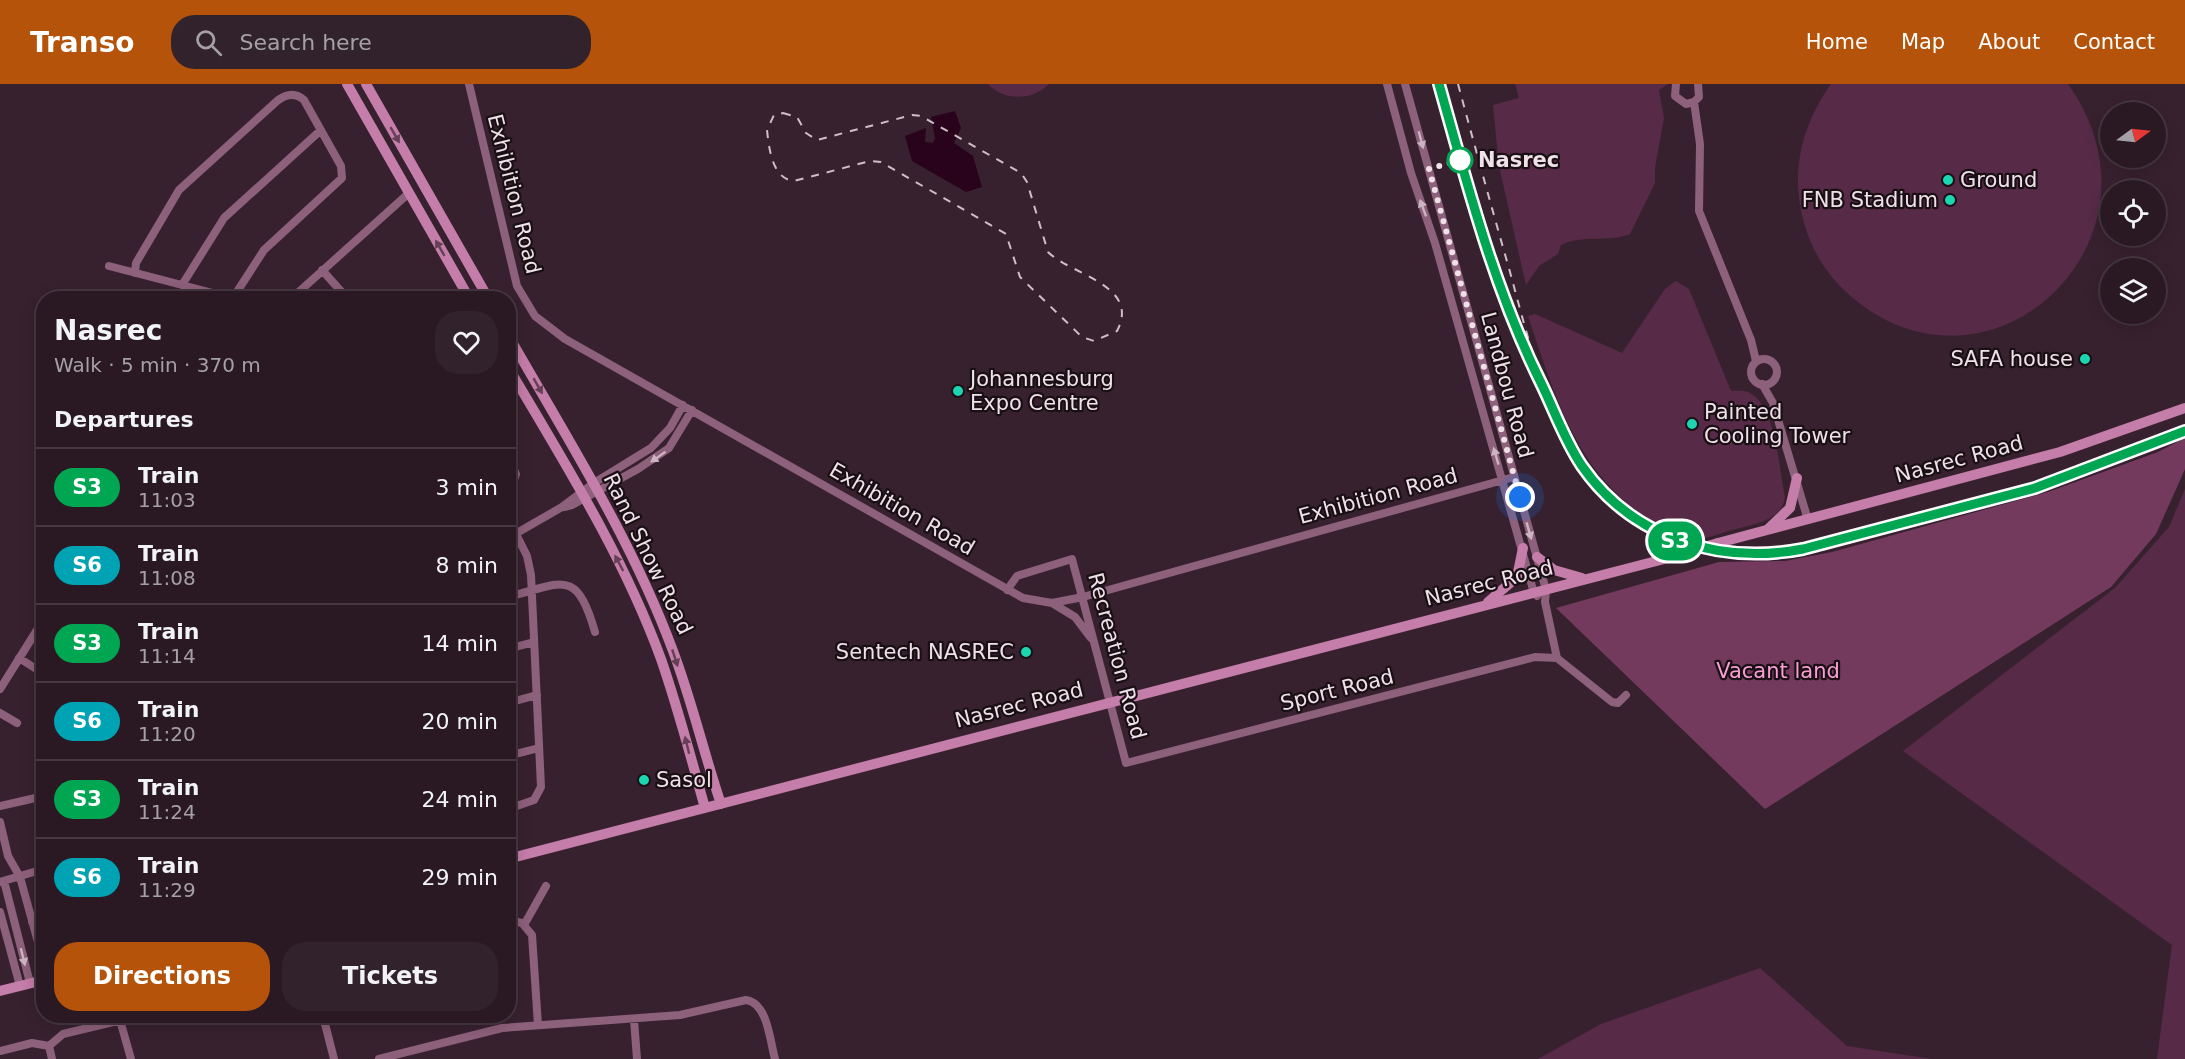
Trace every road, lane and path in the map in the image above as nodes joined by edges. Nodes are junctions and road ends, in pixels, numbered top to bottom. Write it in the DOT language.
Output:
graph roads {
  1 [pos="348,84"];
  2 [pos="366,84"];
  3 [pos="469,84"];
  4 [pos="1387,84"];
  5 [pos="1405,84"];
  6 [pos="1676,84"];
  7 [pos="1698,84"];
  8 [pos="1694,102"];
  9 [pos="1686,104"];
  10 [pos="1696,121"];
  11 [pos="321,130"];
  12 [pos="409,193"];
  13 [pos="1447,237"];
  14 [pos="1436,243"];
  15 [pos="1454,263"];
  16 [pos="109,266"];
  17 [pos="322,270"];
  18 [pos="1443,270"];
  19 [pos="135,273"];
  20 [pos="182,285"];
  21 [pos="205,291"];
  22 [pos="236,291"];
  23 [pos="300,291"];
  24 [pos="341,291"];
  25 [pos="465,291"];
  26 [pos="484,291"];
  27 [pos="516,349"];
  28 [pos="1760,360"];
  29 [pos="516,381"];
  30 [pos="1771,382"];
  31 [pos="1762,384"];
  32 [pos="1773,403"];
  33 [pos="683,405"];
  34 [pos="2185,408"];
  35 [pos="692,410"];
  36 [pos="1514,477"];
  37 [pos="1797,478"];
  38 [pos="1502,481"];
  39 [pos="596,487"];
  40 [pos="583,495"];
  41 [pos="1808,520"];
  42 [pos="1766,531"];
  43 [pos="516,534"];
  44 [pos="516,543"];
  45 [pos="1523,548"];
  46 [pos="1537,557"];
  47 [pos="1584,578"];
  48 [pos="1007,590"];
  49 [pos="1546,590"];
  50 [pos="532,591"];
  51 [pos="1534,593"];
  52 [pos="516,595"];
  53 [pos="1083,597"];
  54 [pos="1545,602"];
  55 [pos="1052,603"];
  56 [pos="1485,604"];
  57 [pos="595,632"];
  58 [pos="36,635"];
  59 [pos="534,642"];
  60 [pos="516,647"];
  61 [pos="1096,647"];
  62 [pos="20,658"];
  63 [pos="1557,658"];
  64 [pos="36,669"];
  65 [pos="0,689"];
  66 [pos="537,695"];
  67 [pos="1626,695"];
  68 [pos="516,701"];
  69 [pos="1110,702"];
  70 [pos="0,713"];
  71 [pos="16,723"];
  72 [pos="539,748"];
  73 [pos="516,754"];
  74 [pos="1126,763"];
  75 [pos="36,798"];
  76 [pos="720,801"];
  77 [pos="704,805"];
  78 [pos="0,806"];
  79 [pos="516,806"];
  80 [pos="0,822"];
  81 [pos="516,852"];
  82 [pos="516,857"];
  83 [pos="36,872"];
  84 [pos="20,877"];
  85 [pos="2,881"];
  86 [pos="546,886"];
  87 [pos="0,912"];
  88 [pos="36,921"];
  89 [pos="32,922"];
  90 [pos="516,922"];
  91 [pos="524,925"];
  92 [pos="16,930"];
  93 [pos="6,933"];
  94 [pos="36,936"];
  95 [pos="36,977"];
  96 [pos="36,981"];
  97 [pos="24,982"];
  98 [pos="0,985"];
  99 [pos="0,991"];
  100 [pos="634,1019"];
  101 [pos="108,1023"];
  102 [pos="121,1023"];
  103 [pos="325,1023"];
  104 [pos="538,1025"];
  105 [pos="49,1046"];
  106 [pos="0,1051"];
  107 [pos="408,1056"];
  108 [pos="52,1059"];
  109 [pos="131,1059"];
  110 [pos="334,1059"];
  111 [pos="379,1059"];
  112 [pos="637,1059"];
  113 [pos="775,1059"];
  1 -- 12 [label="main road"];
  2 -- 26 [label="main road, one-way"];
  3 -- 33 [label="street, Exhibition Road"];
  14 -- 4 [label="street, Landbou Road, one-way"];
  5 -- 13 [label="street, Landbou Road, one-way"];
  6 -- 9 [label="street"];
  7 -- 8 [label="street"];
  8 -- 9 [label="street"];
  8 -- 10 [label="street"];
  9 -- 10 [label="street"];
  10 -- 28 [label="street"];
  11 -- 19 [label="street"];
  11 -- 20 [label="street"];
  11 -- 22 [label="street"];
  12 -- 17 [label="street"];
  25 -- 12 [label="main road, one-way"];
  13 -- 14 [label="street"];
  13 -- 15 [label="street, Landbou Road"];
  14 -- 18 [label="street, Landbou Road"];
  15 -- 18 [label="street"];
  15 -- 36 [label="street, Landbou Road"];
  16 -- 19 [label="street"];
  17 -- 23 [label="street"];
  17 -- 24 [label="street"];
  38 -- 18 [label="street, Landbou Road, one-way"];
  19 -- 20 [label="street"];
  20 -- 21 [label="street"];
  27 -- 39 [label="main road, Rand Show Road, one-way"];
  28 -- 30 [label="street"];
  28 -- 31 [label="street"];
  29 -- 40 [label="main road, Rand Show Road"];
  30 -- 31 [label="street"];
  30 -- 32 [label="street"];
  31 -- 32 [label="street"];
  32 -- 37 [label="street"];
  33 -- 35 [label="street, Exhibition Road"];
  33 -- 39 [label="street"];
  34 -- 41 [label="main road, Nasrec Road"];
  35 -- 39 [label="street, one-way"];
  35 -- 48 [label="street, Exhibition Road"];
  36 -- 38 [label="street, Exhibition Road"];
  36 -- 46 [label="street, Landbou Road, one-way"];
  37 -- 41 [label="street"];
  37 -- 42 [label="main road"];
  38 -- 45 [label="street, Landbou Road"];
  38 -- 53 [label="street, Exhibition Road"];
  39 -- 40 [label="street"];
  39 -- 76 [label="main road, Rand Show Road, one-way"];
  40 -- 43 [label="street"];
  77 -- 40 [label="main road, Rand Show Road, one-way"];
  41 -- 42 [label="main road, Nasrec Road"];
  42 -- 47 [label="main road, Nasrec Road, bridge"];
  44 -- 50 [label="street"];
  45 -- 51 [label="street, Landbou Road"];
  45 -- 56 [label="main road"];
  46 -- 47 [label="main road"];
  46 -- 49 [label="street, Landbou Road"];
  47 -- 49 [label="main road, Nasrec Road"];
  48 -- 53 [label="street, Recreation Road"];
  48 -- 55 [label="street, Exhibition Road"];
  49 -- 51 [label="main road, Nasrec Road"];
  49 -- 54 [label="street"];
  50 -- 52 [label="street"];
  50 -- 57 [label="street"];
  50 -- 59 [label="street"];
  51 -- 54 [label="street"];
  51 -- 56 [label="main road, Nasrec Road"];
  53 -- 55 [label="street, Exhibition Road"];
  53 -- 61 [label="street, Recreation Road"];
  54 -- 63 [label="street"];
  55 -- 61 [label="street"];
  56 -- 69 [label="main road, Nasrec Road"];
  58 -- 62 [label="street"];
  59 -- 60 [label="street"];
  59 -- 66 [label="street"];
  61 -- 69 [label="street, Recreation Road"];
  62 -- 64 [label="street"];
  62 -- 65 [label="street"];
  63 -- 67 [label="street"];
  63 -- 74 [label="street, Sport Road"];
  66 -- 68 [label="street"];
  66 -- 72 [label="street"];
  69 -- 74 [label="street, Recreation Road"];
  69 -- 76 [label="main road, Nasrec Road"];
  70 -- 71 [label="street"];
  72 -- 73 [label="street"];
  72 -- 79 [label="street"];
  75 -- 78 [label="street"];
  76 -- 77 [label="main road, Nasrec Road"];
  77 -- 81 [label="main road, Nasrec Road"];
  77 -- 82 [label="main road, Nasrec Road"];
  80 -- 84 [label="street"];
  83 -- 84 [label="street"];
  84 -- 85 [label="street"];
  84 -- 89 [label="street"];
  85 -- 92 [label="street"];
  86 -- 91 [label="street"];
  87 -- 93 [label="street"];
  88 -- 89 [label="street"];
  89 -- 94 [label="street"];
  90 -- 91 [label="street"];
  91 -- 104 [label="street"];
  92 -- 93 [label="street"];
  92 -- 97 [label="street, one-way"];
  93 -- 97 [label="street"];
  95 -- 97 [label="main road"];
  96 -- 97 [label="main road"];
  97 -- 98 [label="main road"];
  97 -- 99 [label="main road"];
  100 -- 104 [label="street"];
  100 -- 112 [label="street"];
  100 -- 113 [label="street"];
  101 -- 105 [label="street"];
  102 -- 109 [label="street"];
  103 -- 110 [label="street"];
  104 -- 107 [label="street"];
  105 -- 106 [label="street"];
  105 -- 108 [label="street"];
  107 -- 111 [label="street"];
}
